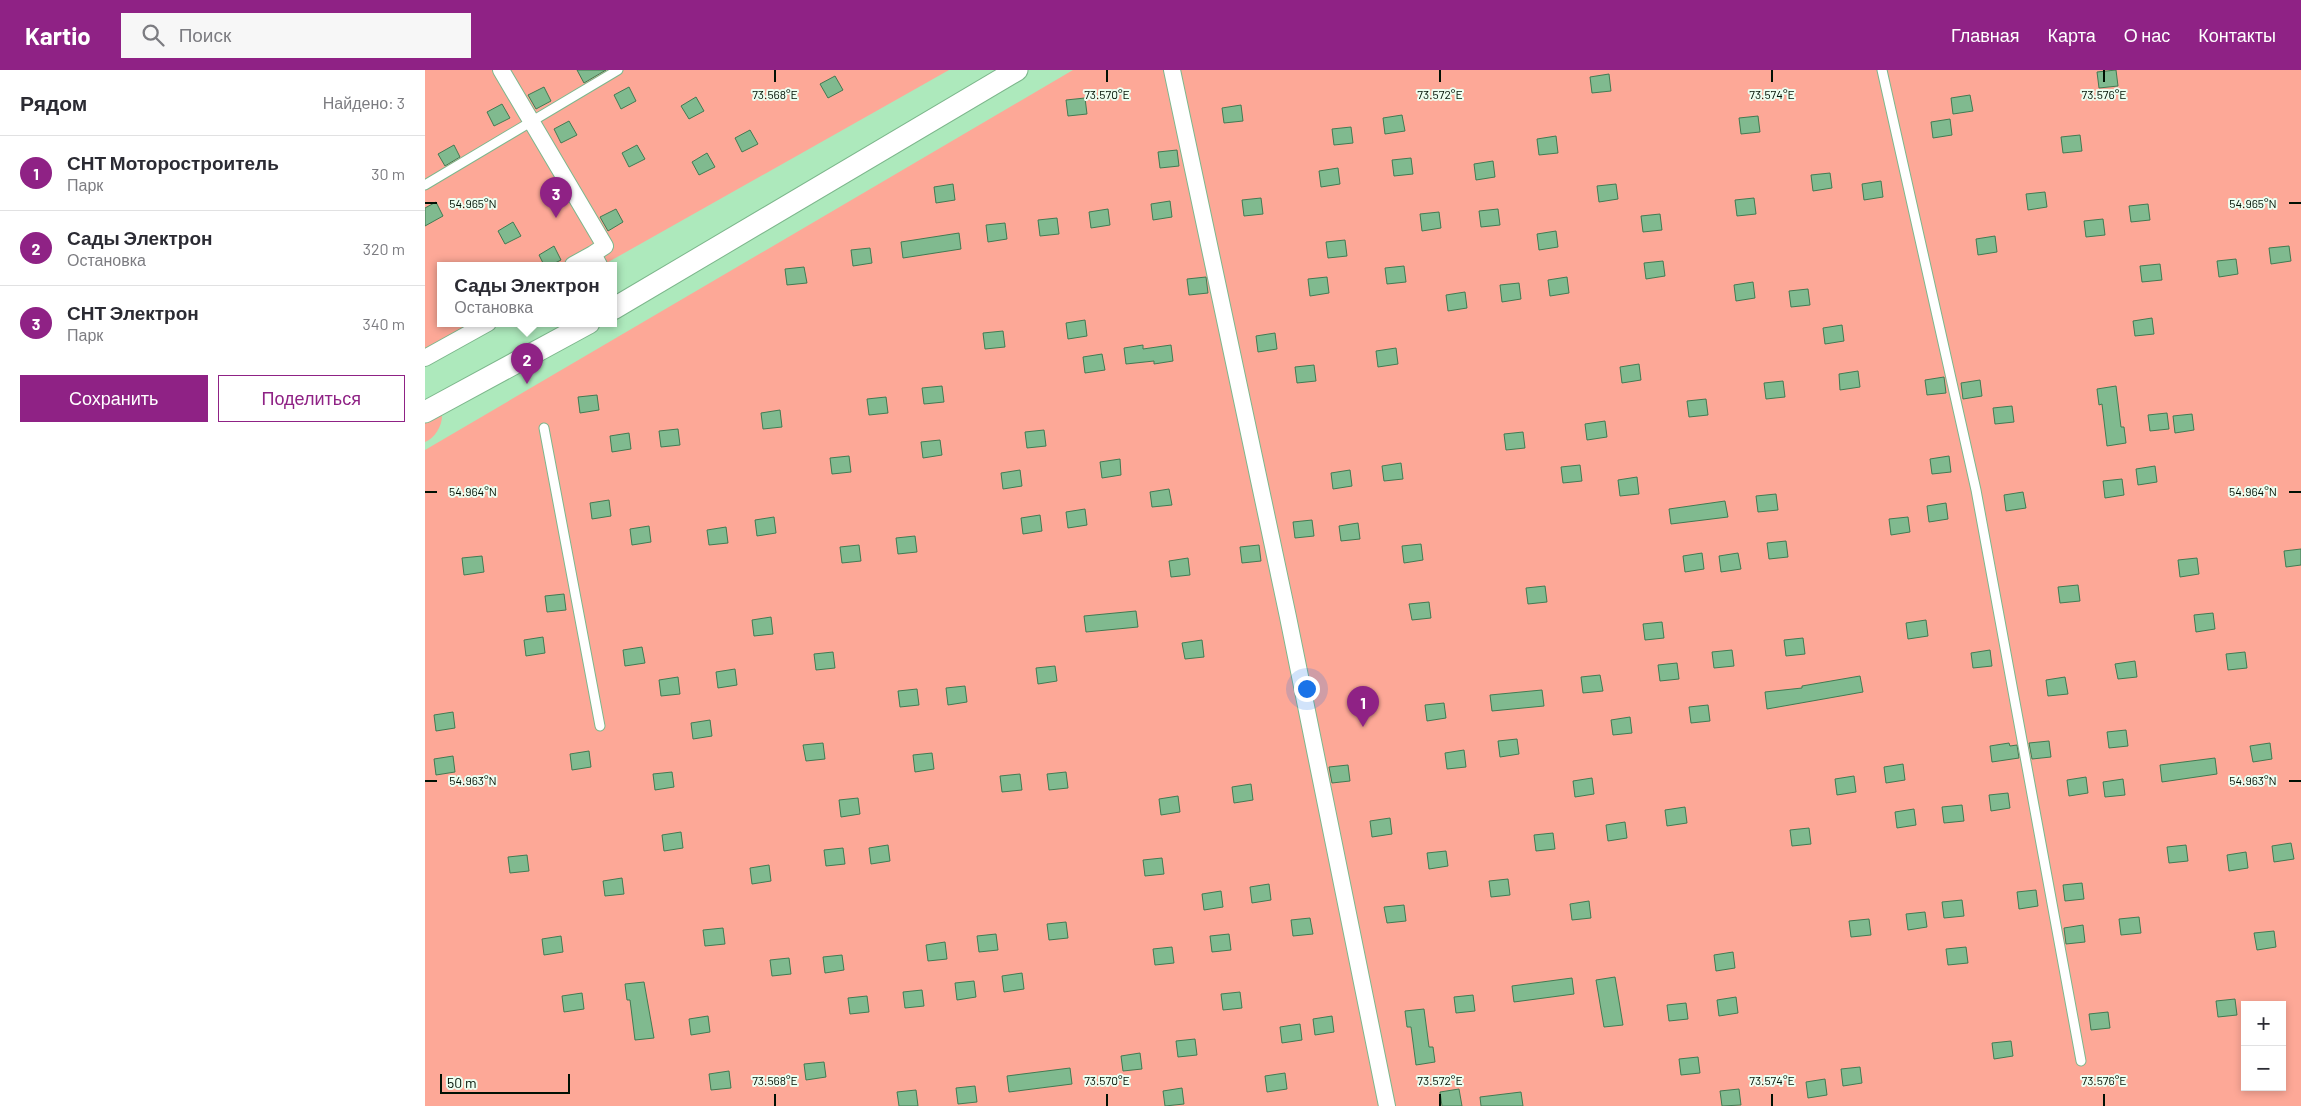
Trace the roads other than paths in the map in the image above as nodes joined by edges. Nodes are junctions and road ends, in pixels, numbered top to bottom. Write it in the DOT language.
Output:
graph roads {
  1 [pos="501,70"];
  2 [pos="618,70"];
  3 [pos="1017,70"];
  4 [pos="1172,70"];
  5 [pos="1882,70"];
  6 [pos="531,122"];
  7 [pos="425,185"];
  8 [pos="596,259"];
  9 [pos="617,303"];
  10 [pos="481,327"];
  11 [pos="582,327"];
  12 [pos="425,358"];
  13 [pos="425,412"];
  14 [pos="544,428"];
  15 [pos="600,726"];
  16 [pos="2081,1061"];
  17 [pos="1387,1106"];
  1 -- 6 [label="street"];
  2 -- 6 [label="lane"];
  3 -- 9 [label="street"];
  4 -- 17 [label="street"];
  5 -- 16 [label="lane"];
  6 -- 7 [label="lane"];
  6 -- 8 [label="street"];
  10 -- 12 [label="street"];
  11 -- 13 [label="street"];
  14 -- 15 [label="lane"];
}
